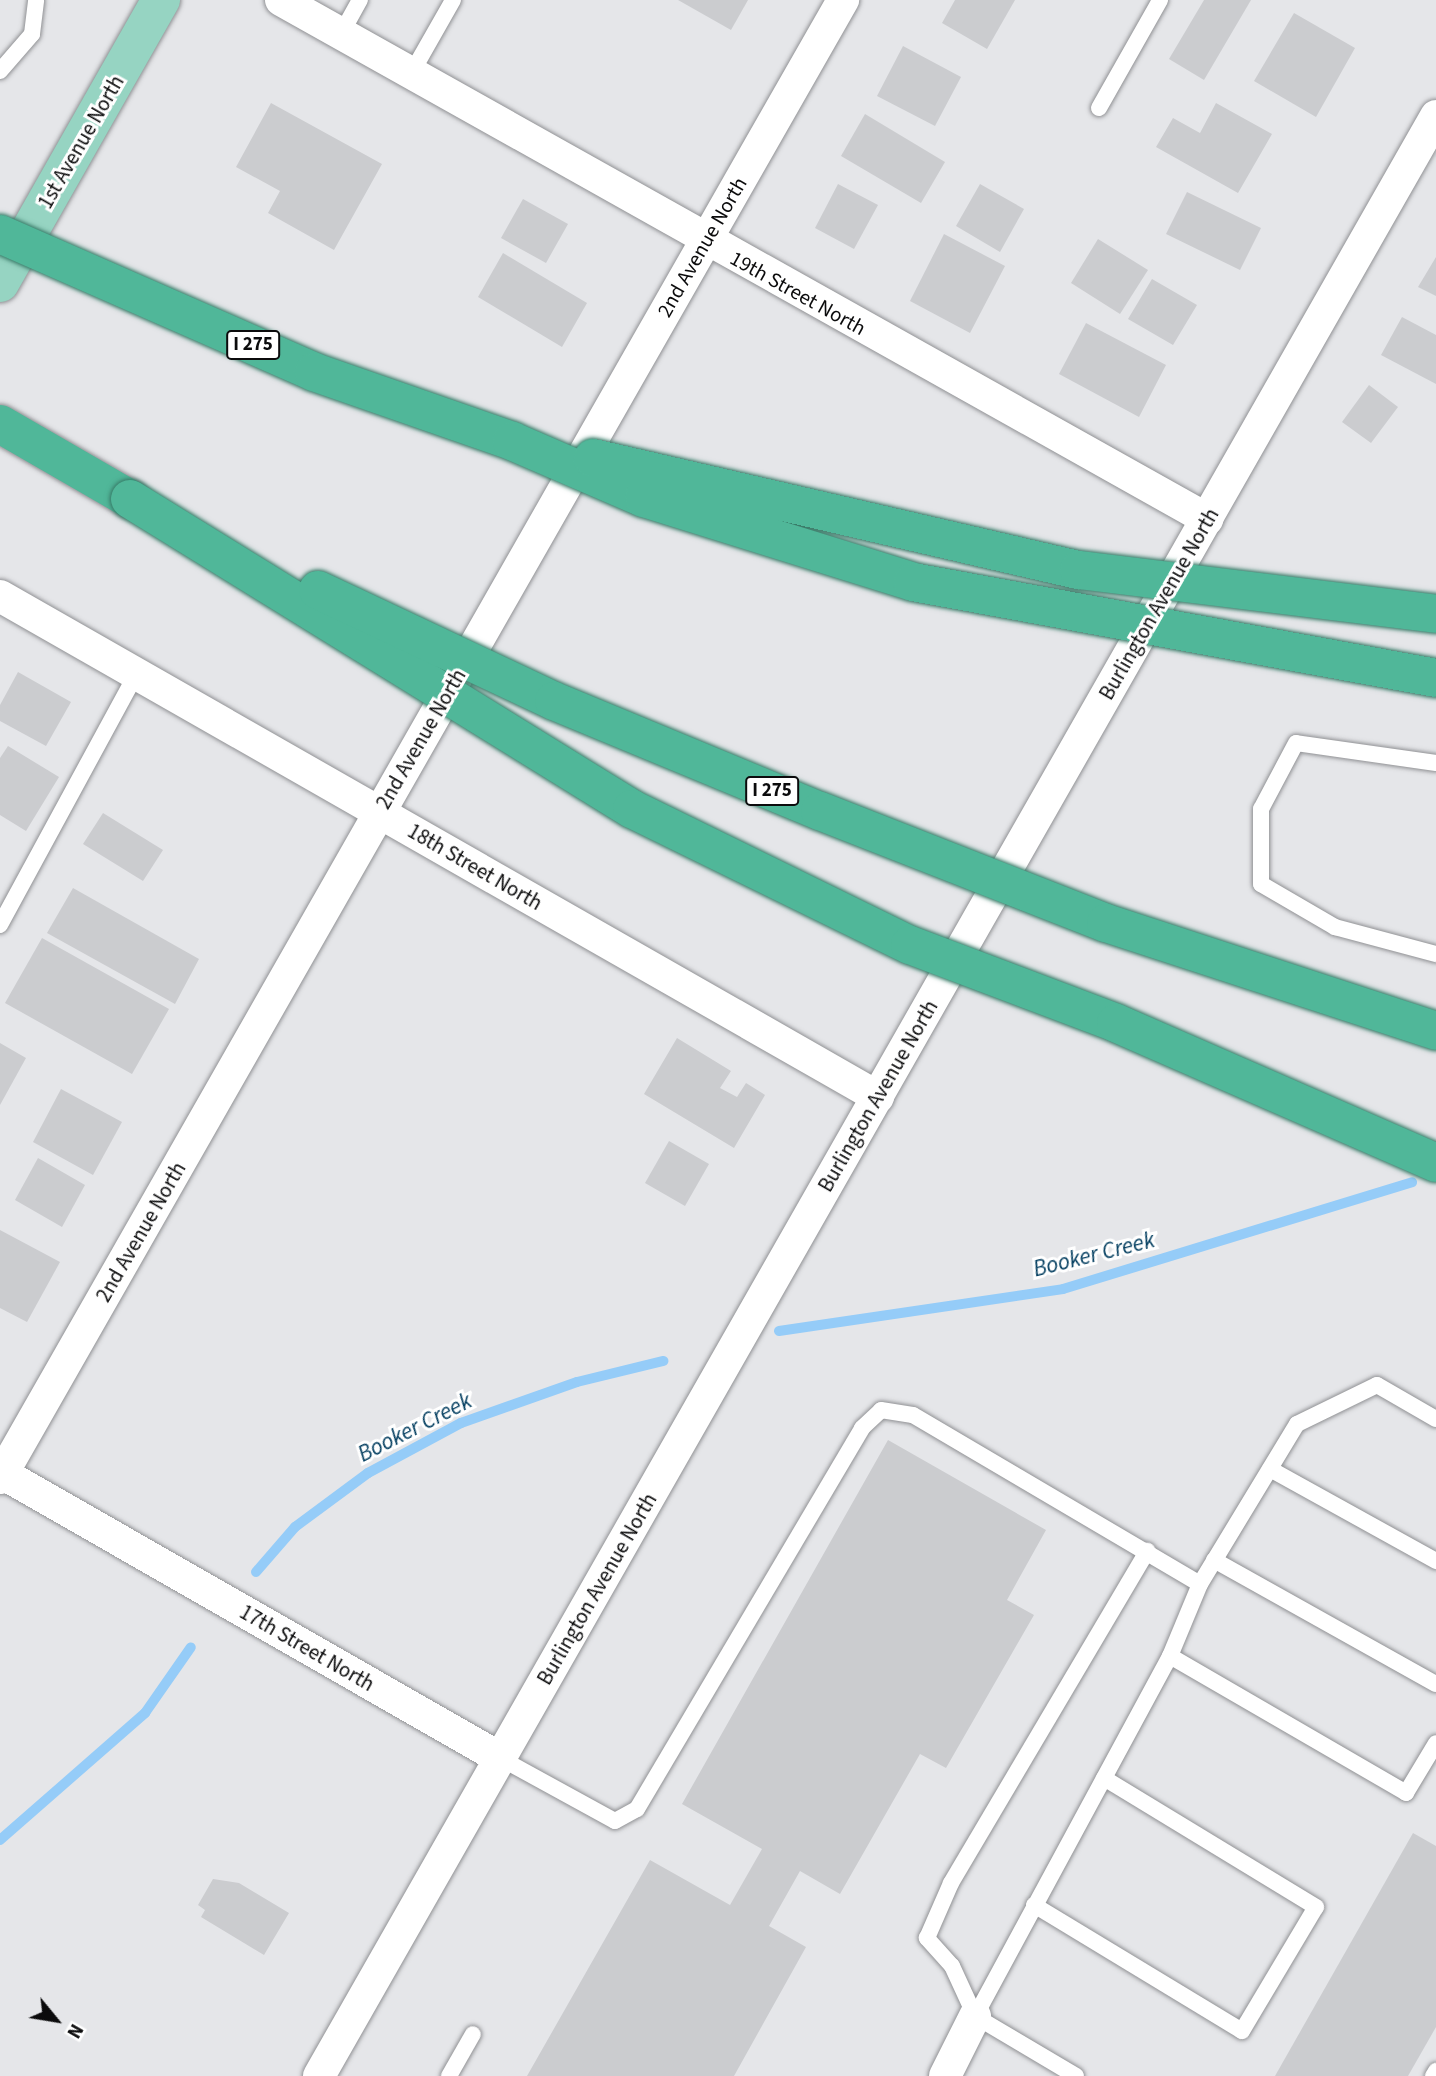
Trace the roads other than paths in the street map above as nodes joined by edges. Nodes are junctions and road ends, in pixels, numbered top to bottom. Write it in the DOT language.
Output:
graph roads {
  1 [pos="36,0"];
  2 [pos="162,0"];
  3 [pos="281,0"];
  4 [pos="360,0"];
  5 [pos="453,0"];
  6 [pos="843,0"];
  7 [pos="1160,0"];
  8 [pos="341,34"];
  9 [pos="0,71"];
  10 [pos="411,74"];
  11 [pos="1099,108"];
  12 [pos="1436,116"];
  13 [pos="0,234"];
  14 [pos="705,242"];
  15 [pos="0,283"];
  16 [pos="0,424"];
  17 [pos="512,441"];
  18 [pos="130,499"];
  19 [pos="1207,519"];
  20 [pos="0,596"];
  21 [pos="1436,614"];
  22 [pos="136,674"];
  23 [pos="1436,678"];
  24 [pos="1436,764"];
  25 [pos="379,812"];
  26 [pos="0,925"];
  27 [pos="1436,954"];
  28 [pos="1436,1031"];
  29 [pos="878,1097"];
  30 [pos="1436,1163"];
  31 [pos="1436,1419"];
  32 [pos="1270,1469"];
  33 [pos="1,1475"];
  34 [pos="1147,1551"];
  35 [pos="1214,1560"];
  36 [pos="1436,1561"];
  37 [pos="1200,1584"];
  38 [pos="1170,1656"];
  39 [pos="1436,1684"];
  40 [pos="1436,1743"];
  41 [pos="500,1758"];
  42 [pos="1104,1778"];
  43 [pos="1034,1905"];
  44 [pos="975,2016"];
  45 [pos="473,2034"];
  46 [pos="1436,2071"];
  47 [pos="319,2076"];
  48 [pos="449,2076"];
  49 [pos="945,2076"];
  50 [pos="1076,2076"];
  51 [pos="1433,2076"];
  1 -- 9 [label="lane"];
  2 -- 15 [label="main road, 1st Avenue North"];
  3 -- 8 [label="street, 19th Street North"];
  4 -- 8 [label="lane"];
  5 -- 10 [label="lane"];
  6 -- 14 [label="street, 2nd Avenue North"];
  7 -- 11 [label="lane"];
  8 -- 10 [label="street, 19th Street North"];
  10 -- 14 [label="street, 19th Street North"];
  12 -- 19 [label="street, Burlington Avenue North"];
  13 -- 17 [label="highway, I 275, bridge"];
  14 -- 19 [label="street, 19th Street North"];
  14 -- 25 [label="street, 2nd Avenue North"];
  16 -- 18 [label="highway, I 275"];
  17 -- 21 [label="highway, bridge"];
  17 -- 23 [label="highway, I 275, bridge"];
  18 -- 28 [label="highway, I 275, bridge"];
  18 -- 30 [label="highway, bridge"];
  19 -- 29 [label="street, Burlington Avenue North"];
  20 -- 22 [label="street, 18th Street North"];
  22 -- 25 [label="street, 18th Street North"];
  22 -- 26 [label="lane"];
  24 -- 27 [label="lane"];
  25 -- 29 [label="street, 18th Street North"];
  25 -- 33 [label="street, 2nd Avenue North"];
  29 -- 41 [label="street, Burlington Avenue North"];
  31 -- 32 [label="lane"];
  32 -- 35 [label="lane"];
  32 -- 36 [label="lane"];
  33 -- 41 [label="street, 17th Street North"];
  34 -- 37 [label="lane"];
  34 -- 41 [label="lane, 17th Street North"];
  34 -- 44 [label="lane"];
  35 -- 37 [label="lane"];
  35 -- 39 [label="lane"];
  37 -- 38 [label="lane"];
  38 -- 40 [label="lane"];
  38 -- 42 [label="lane"];
  41 -- 47 [label="street, Burlington Avenue North"];
  42 -- 43 [label="lane"];
  42 -- 43 [label="lane"];
  43 -- 44 [label="lane"];
  44 -- 49 [label="street"];
  44 -- 50 [label="lane"];
  45 -- 48 [label="lane"];
  46 -- 51 [label="lane"];
}
